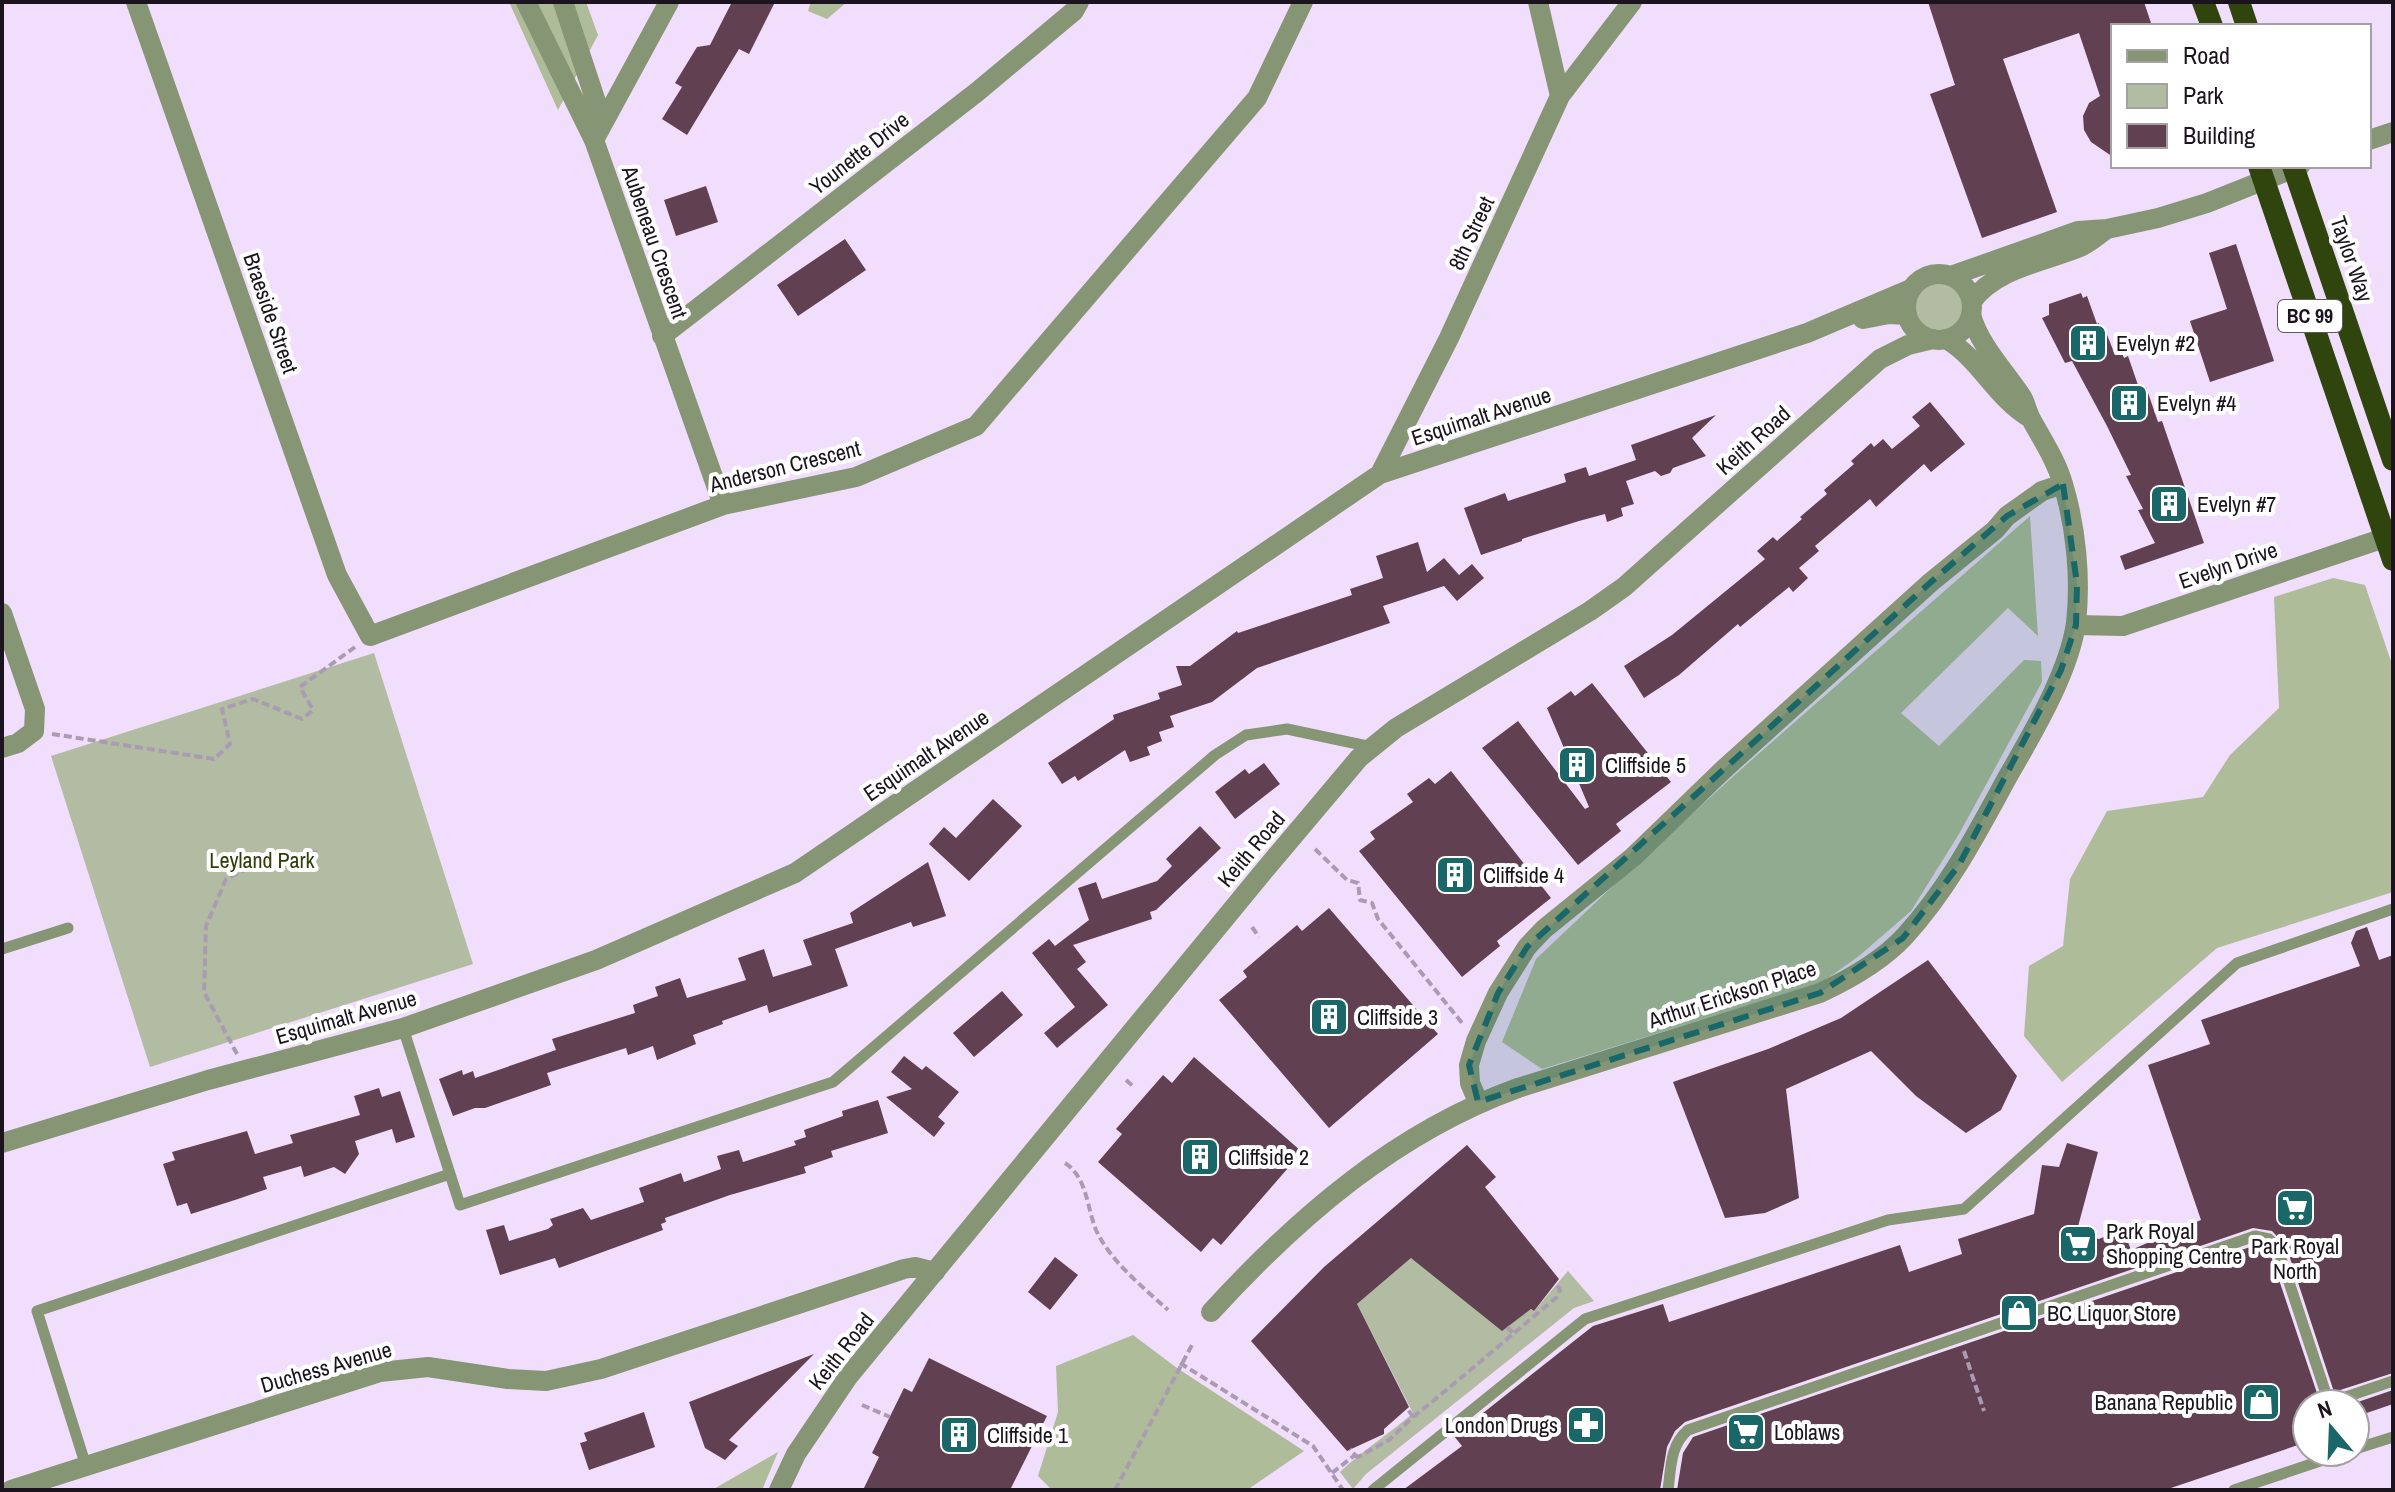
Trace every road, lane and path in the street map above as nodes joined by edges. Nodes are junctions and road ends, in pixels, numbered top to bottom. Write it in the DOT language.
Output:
graph roads {
  1 [pos="136,2"];
  2 [pos="526,2"];
  3 [pos="563,2"];
  4 [pos="669,2"];
  5 [pos="1079,2"];
  6 [pos="1303,2"];
  7 [pos="1538,2"];
  8 [pos="1632,2"];
  9 [pos="2203,2"];
  10 [pos="2239,2"];
  11 [pos="2211,24"];
  12 [pos="2246,24"];
  13 [pos="1560,96"];
  14 [pos="599,132"];
  15 [pos="2393,132"];
  16 [pos="2371,139"];
  17 [pos="2290,168"];
  18 [pos="2295,168"];
  19 [pos="2262,173"];
  20 [pos="2107,229"];
  21 [pos="1951,276"];
  22 [pos="1911,289"];
  23 [pos="1972,308"];
  24 [pos="1907,315"];
  25 [pos="1836,322"];
  26 [pos="662,336"];
  27 [pos="1940,339"];
  28 [pos="1880,359"];
  29 [pos="2031,418"];
  30 [pos="2391,447"];
  31 [pos="2356,452"];
  32 [pos="1380,474"];
  33 [pos="2063,484"];
  34 [pos="723,505"];
  35 [pos="2389,536"];
  36 [pos="2393,560"];
  37 [pos="2,613"];
  38 [pos="2076,625"];
  39 [pos="370,636"];
  40 [pos="34,731"];
  41 [pos="1372,747"];
  42 [pos="2,748"];
  43 [pos="1315,849"];
  44 [pos="317,852"];
  45 [pos="2393,909"];
  46 [pos="1252,927"];
  47 [pos="68,928"];
  48 [pos="1259,937"];
  49 [pos="2,949"];
  50 [pos="403,1028"];
  51 [pos="1476,1041"];
  52 [pos="245,1070"];
  53 [pos="1126,1080"];
  54 [pos="1133,1086"];
  55 [pos="1478,1102"];
  56 [pos="2,1143"];
  57 [pos="1065,1163"];
  58 [pos="450,1174"];
  59 [pos="935,1272"];
  60 [pos="1556,1283"];
  61 [pos="1168,1310"];
  62 [pos="1211,1312"];
  63 [pos="1507,1327"];
  64 [pos="1513,1333"];
  65 [pos="1959,1337"];
  66 [pos="1193,1343"];
  67 [pos="1180,1363"];
  68 [pos="2393,1381"];
  69 [pos="2322,1388"];
  70 [pos="2371,1388"];
  71 [pos="862,1405"];
  72 [pos="1407,1408"];
  73 [pos="1984,1411"];
  74 [pos="890,1417"];
  75 [pos="1413,1417"];
  76 [pos="2393,1437"];
  77 [pos="2371,1444"];
  78 [pos="1350,1449"];
  79 [pos="1355,1455"];
  80 [pos="86,1466"];
  81 [pos="2299,1468"];
  82 [pos="1332,1473"];
  83 [pos="11,1490"];
  84 [pos="779,1490"];
  85 [pos="1115,1490"];
  86 [pos="1343,1490"];
  87 [pos="1373,1490"];
  88 [pos="1668,1490"];
  89 [pos="2234,1490"];
  1 -- 39 [label="street, Braeside Street"];
  2 -- 14 [label="street, Aubeneau Crescent"];
  3 -- 14 [label="street, Aubeneau Crescent"];
  4 -- 14 [label="street"];
  5 -- 26 [label="street, Younette Drive"];
  6 -- 34 [label="street, Anderson Crescent"];
  7 -- 13 [label="street"];
  8 -- 13 [label="street, 8th Street"];
  9 -- 11 [label="highway"];
  10 -- 12 [label="highway"];
  13 -- 32 [label="street, 8th Street"];
  14 -- 26 [label="street, Aubeneau Crescent"];
  15 -- 16 [label="street"];
  17 -- 19 [label="street"];
  18 -- 30 [label="highway, Taylor Way / BC 99"];
  19 -- 20 [label="street"];
  19 -- 31 [label="highway, BC 99"];
  20 -- 21 [label="street"];
  20 -- 23 [label="street"];
  21 -- 22 [label="street"];
  21 -- 23 [label="street"];
  22 -- 24 [label="street"];
  22 -- 25 [label="street, Esquimalt Avenue"];
  23 -- 27 [label="street"];
  23 -- 29 [label="street, Arthur Erickson Place"];
  24 -- 25 [label="street, Esquimalt Avenue"];
  24 -- 27 [label="street"];
  24 -- 28 [label="street, Keith Road"];
  25 -- 32 [label="street, Esquimalt Avenue"];
  26 -- 34 [label="street, Aubeneau Crescent"];
  27 -- 28 [label="street, Keith Road"];
  27 -- 29 [label="street, Arthur Erickson Place"];
  28 -- 41 [label="street, Keith Road"];
  29 -- 33 [label="street, Arthur Erickson Place"];
  30 -- 31 [label="street"];
  31 -- 35 [label="highway, BC 99"];
  32 -- 50 [label="street, Esquimalt Avenue"];
  33 -- 38 [label="street, Arthur Erickson Place"];
  33 -- 51 [label="street"];
  34 -- 39 [label="street, Anderson Crescent"];
  35 -- 36 [label="highway, BC 99"];
  35 -- 38 [label="street, Evelyn Drive"];
  37 -- 40 [label="street"];
  38 -- 55 [label="street, Arthur Erickson Place"];
  39 -- 40 [label="path"];
  40 -- 42 [label="street"];
  41 -- 58 [label="lane"];
  41 -- 59 [label="street, Keith Road"];
  43 -- 51 [label="path"];
  44 -- 52 [label="path"];
  45 -- 87 [label="lane"];
  46 -- 48 [label="path"];
  47 -- 49 [label="lane"];
  50 -- 52 [label="street, Esquimalt Avenue"];
  50 -- 58 [label="lane"];
  51 -- 55 [label="street"];
  52 -- 56 [label="street, Esquimalt Avenue"];
  53 -- 54 [label="path"];
  55 -- 62 [label="street, Arthur Erickson Place"];
  57 -- 61 [label="path"];
  58 -- 80 [label="lane"];
  59 -- 80 [label="street, Duchess Avenue"];
  59 -- 84 [label="street, Keith Road"];
  60 -- 64 [label="path"];
  63 -- 64 [label="path"];
  64 -- 75 [label="path"];
  65 -- 69 [label="lane"];
  65 -- 73 [label="path"];
  65 -- 88 [label="lane"];
  66 -- 67 [label="path"];
  67 -- 82 [label="path"];
  67 -- 85 [label="path"];
  68 -- 70 [label="lane"];
  71 -- 74 [label="path"];
  72 -- 75 [label="path"];
  75 -- 79 [label="path"];
  76 -- 77 [label="lane"];
  78 -- 79 [label="path"];
  79 -- 82 [label="path"];
  80 -- 83 [label="street, Duchess Avenue"];
  81 -- 89 [label="lane"];
  82 -- 86 [label="path"];
}
